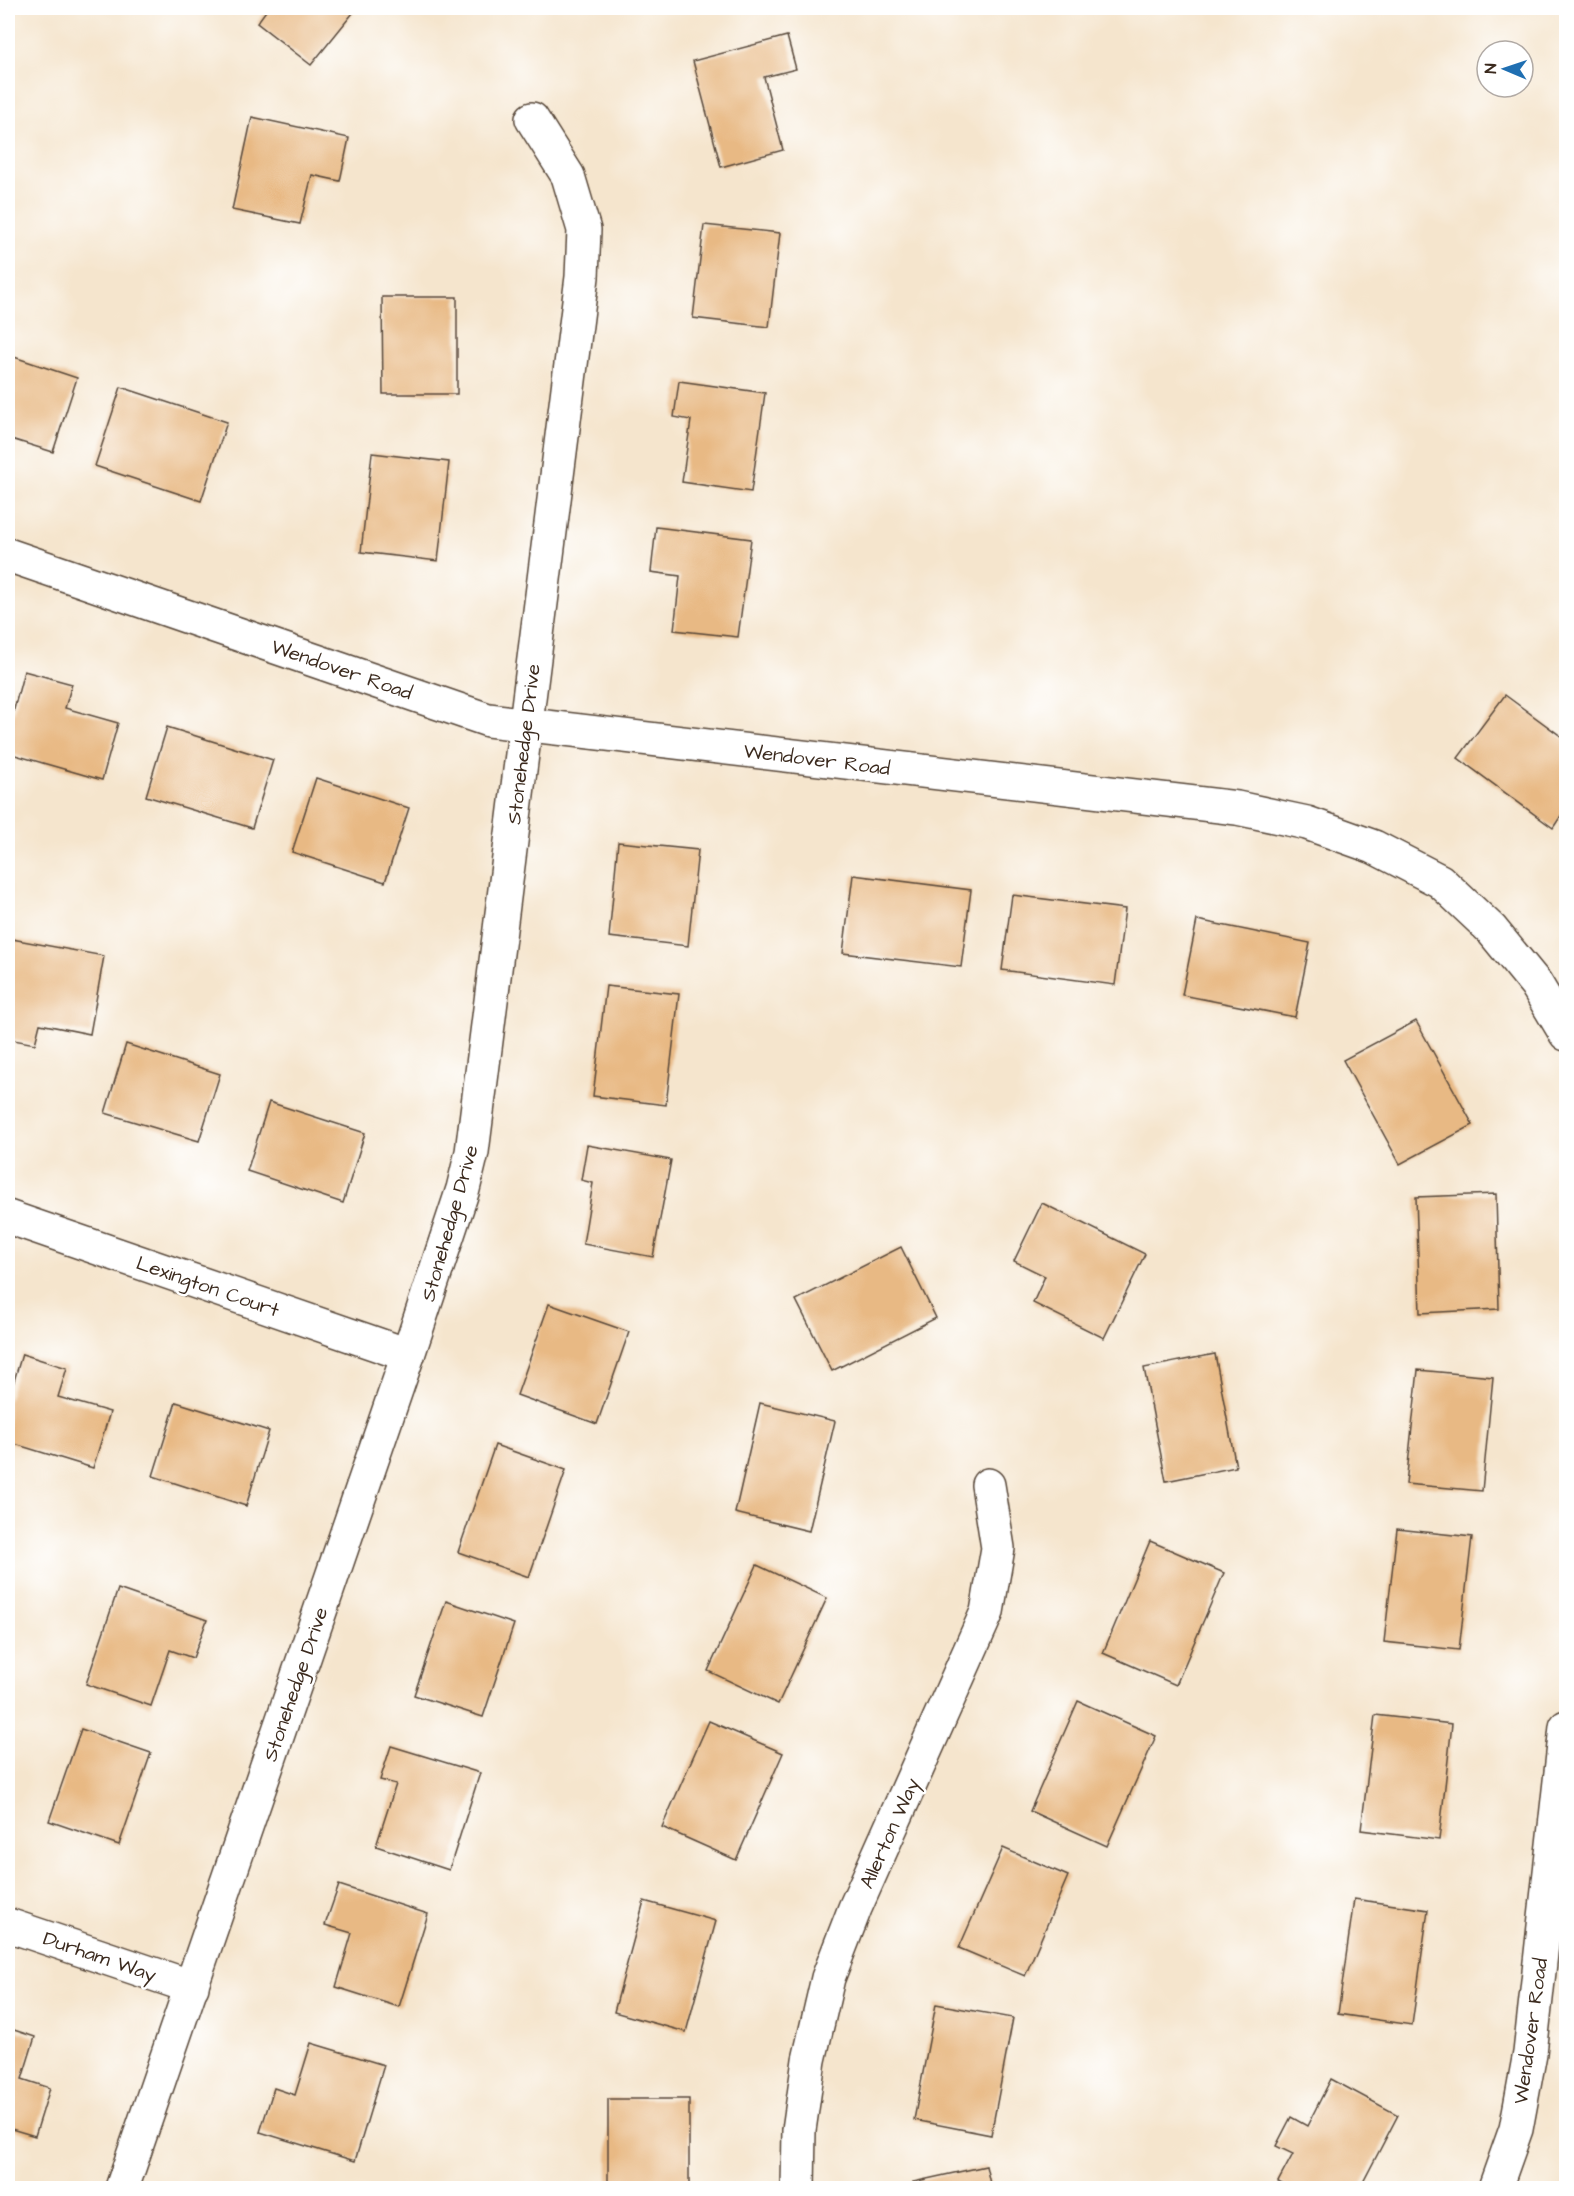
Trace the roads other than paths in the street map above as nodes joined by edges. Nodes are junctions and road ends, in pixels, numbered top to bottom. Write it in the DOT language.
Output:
graph roads {
  1 [pos="532,119"];
  2 [pos="8,555"];
  3 [pos="526,725"];
  4 [pos="1566,1034"];
  5 [pos="8,1217"];
  6 [pos="408,1355"];
  7 [pos="988,1485"];
  8 [pos="1566,1727"];
  9 [pos="8,1925"];
  10 [pos="192,1987"];
  11 [pos="123,2188"];
  12 [pos="798,2188"];
  13 [pos="1495,2188"];
  1 -- 3 [label="street, Stonehedge Drive"];
  2 -- 3 [label="street, Wendover Road"];
  3 -- 4 [label="street, Wendover Road"];
  3 -- 6 [label="street, Stonehedge Drive"];
  5 -- 6 [label="street, Lexington Court"];
  6 -- 10 [label="street, Stonehedge Drive"];
  7 -- 12 [label="street, Allerton Way"];
  8 -- 13 [label="street, Wendover Road"];
  9 -- 10 [label="street, Durham Way"];
  10 -- 11 [label="street, Stonehedge Drive"];
}
